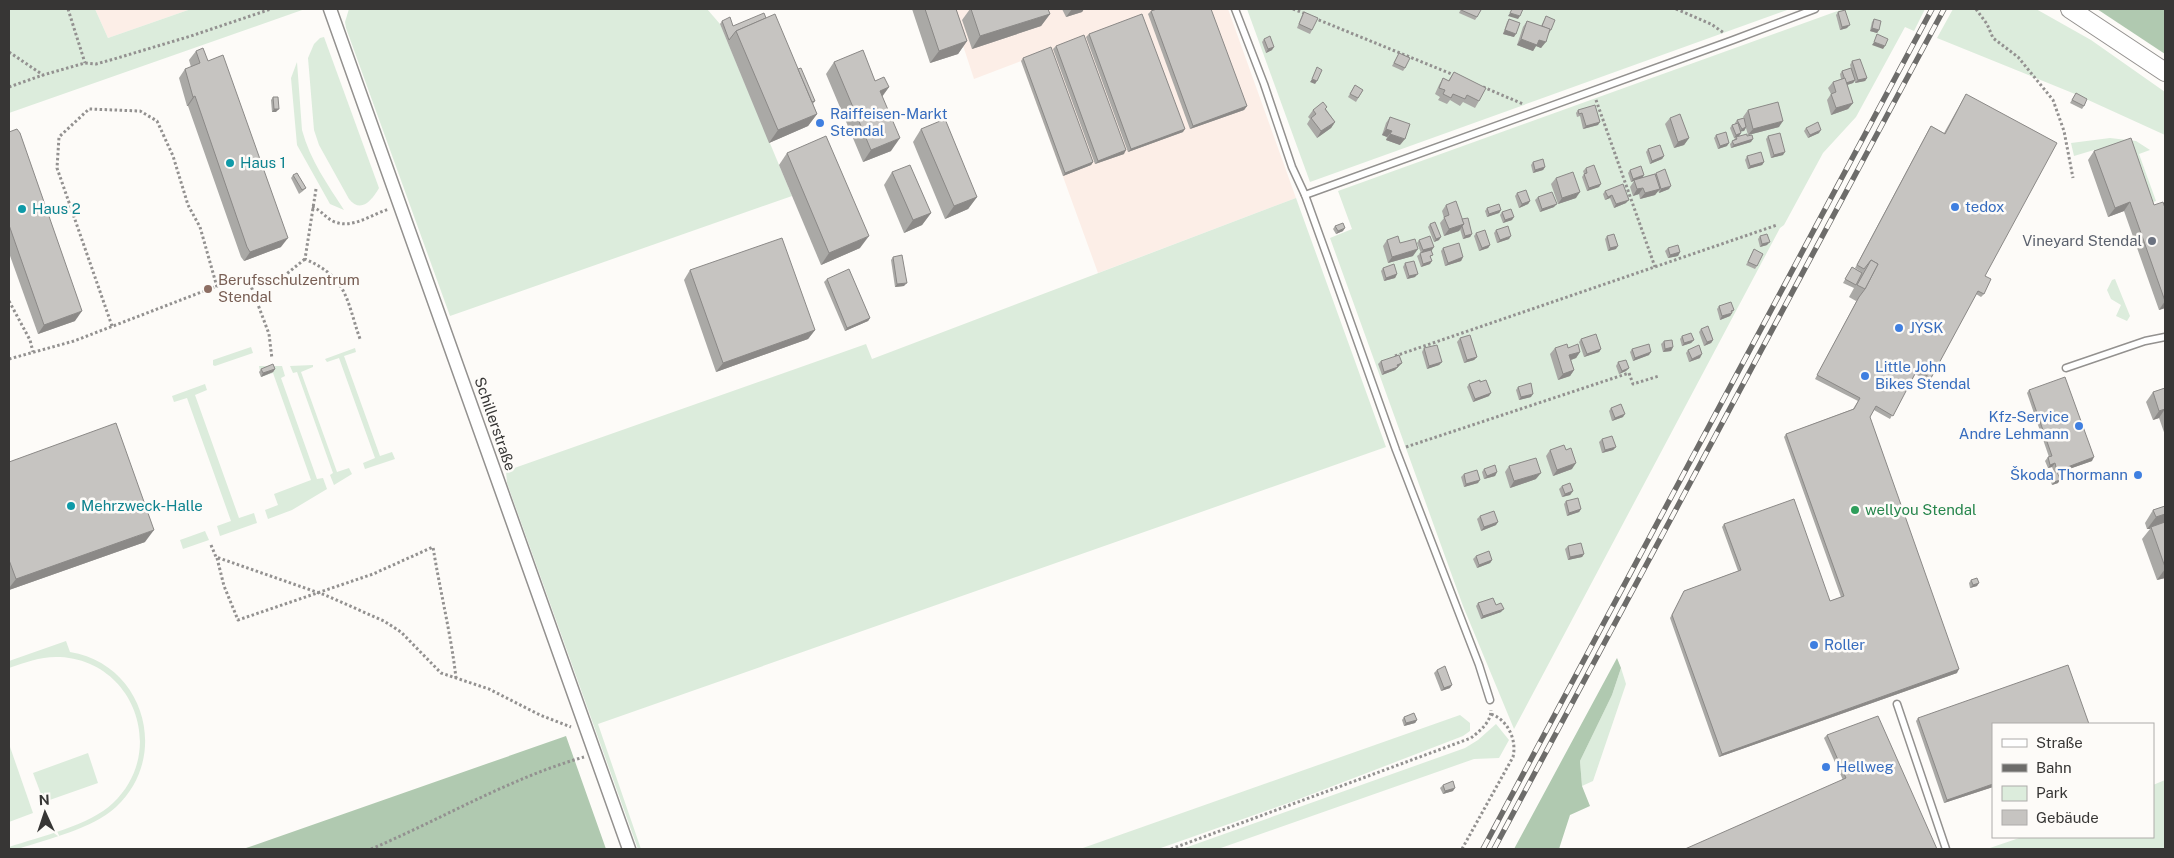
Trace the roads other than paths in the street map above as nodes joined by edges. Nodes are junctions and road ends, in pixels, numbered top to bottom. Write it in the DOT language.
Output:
graph roads {
  1 [pos="330,9"];
  2 [pos="1235,9"];
  3 [pos="1815,9"];
  4 [pos="2070,9"];
  5 [pos="2165,72"];
  6 [pos="1305,195"];
  7 [pos="2165,337"];
  8 [pos="2066,368"];
  9 [pos="1490,700"];
  10 [pos="1897,704"];
  11 [pos="629,849"];
  12 [pos="1946,849"];
  1 -- 11 [label="street, Schillerstraße"];
  2 -- 6 [label="lane"];
  3 -- 6 [label="lane"];
  4 -- 5 [label="main road"];
  6 -- 9 [label="lane"];
  7 -- 8 [label="lane"];
  10 -- 12 [label="lane"];
}
